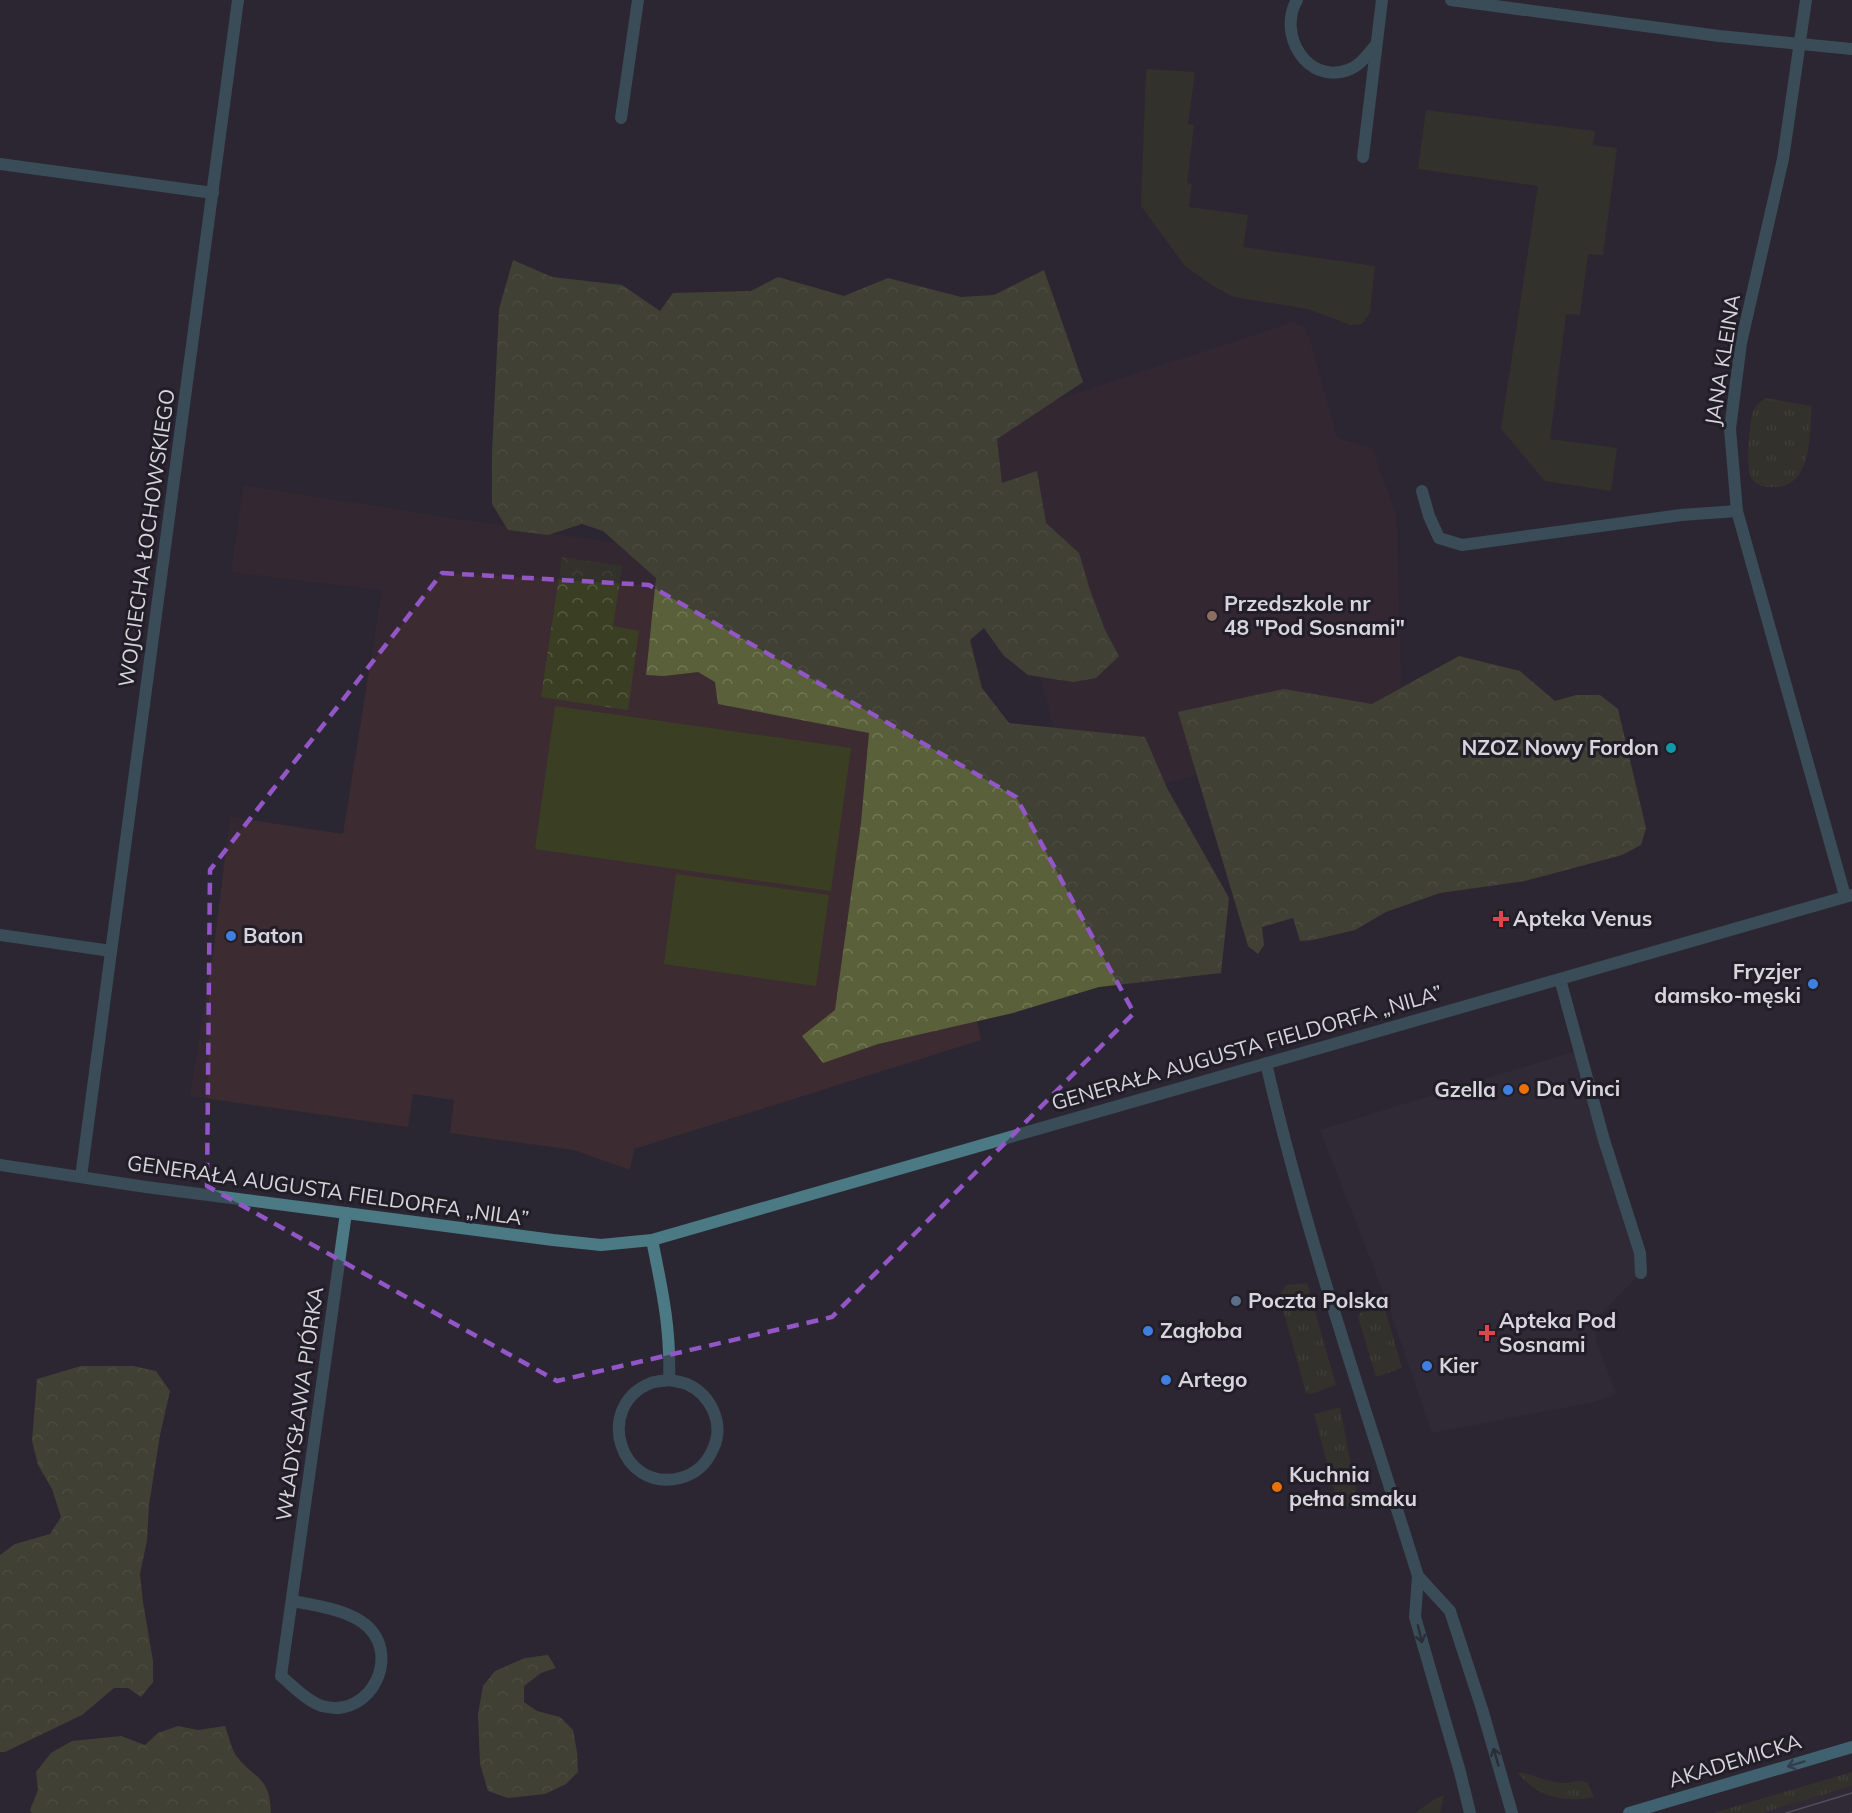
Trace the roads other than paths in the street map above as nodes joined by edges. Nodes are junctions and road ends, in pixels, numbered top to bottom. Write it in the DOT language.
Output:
graph roads {
  1 [pos="238,0"];
  2 [pos="638,0"];
  3 [pos="1297,0"];
  4 [pos="1382,0"];
  5 [pos="1451,0"];
  6 [pos="1806,0"];
  7 [pos="1799,45"];
  8 [pos="1375,46"];
  9 [pos="1852,49"];
  10 [pos="621,118"];
  11 [pos="1363,158"];
  12 [pos="0,164"];
  13 [pos="213,193"];
  14 [pos="1422,491"];
  15 [pos="1737,511"];
  16 [pos="1849,895"];
  17 [pos="0,935"];
  18 [pos="111,951"];
  19 [pos="1560,979"];
  20 [pos="1266,1063"];
  21 [pos="0,1166"];
  22 [pos="81,1177"];
  23 [pos="346,1213"];
  24 [pos="652,1240"];
  25 [pos="1641,1273"];
  26 [pos="669,1380"];
  27 [pos="1418,1576"];
  28 [pos="292,1601"];
  29 [pos="1852,1747"];
  30 [pos="1470,1813"];
  31 [pos="1512,1813"];
  32 [pos="1629,1813"];
  1 -- 13 [label="street, WOJCIECHA ŁOCHOWSKIEGO"];
  2 -- 10 [label="street"];
  3 -- 8 [label="street"];
  4 -- 8 [label="street"];
  5 -- 7 [label="street"];
  6 -- 7 [label="street, JANA KLEINA"];
  7 -- 9 [label="street"];
  7 -- 15 [label="street, JANA KLEINA"];
  8 -- 11 [label="street"];
  12 -- 13 [label="street"];
  13 -- 18 [label="street, WOJCIECHA ŁOCHOWSKIEGO"];
  14 -- 15 [label="street"];
  15 -- 16 [label="street, JANA KLEINA"];
  16 -- 19 [label="street, GENERAŁA AUGUSTA FIELDORFA „NILA”"];
  17 -- 18 [label="street"];
  18 -- 22 [label="street, WOJCIECHA ŁOCHOWSKIEGO"];
  19 -- 20 [label="street, GENERAŁA AUGUSTA FIELDORFA „NILA”"];
  19 -- 25 [label="street"];
  20 -- 24 [label="street, GENERAŁA AUGUSTA FIELDORFA „NILA”"];
  20 -- 27 [label="street"];
  21 -- 22 [label="street, GENERAŁA AUGUSTA FIELDORFA „NILA”"];
  22 -- 23 [label="street, GENERAŁA AUGUSTA FIELDORFA „NILA”"];
  23 -- 24 [label="street, GENERAŁA AUGUSTA FIELDORFA „NILA”"];
  23 -- 28 [label="street, WŁADYSŁAWA PIÓRKA"];
  24 -- 26 [label="street"];
  26 -- 26 [label="street"];
  27 -- 30 [label="street, one-way"];
  31 -- 27 [label="street, one-way"];
  28 -- 28 [label="street, WŁADYSŁAWA PIÓRKA"];
  29 -- 32 [label="street, AKADEMICKA, one-way"];
}
